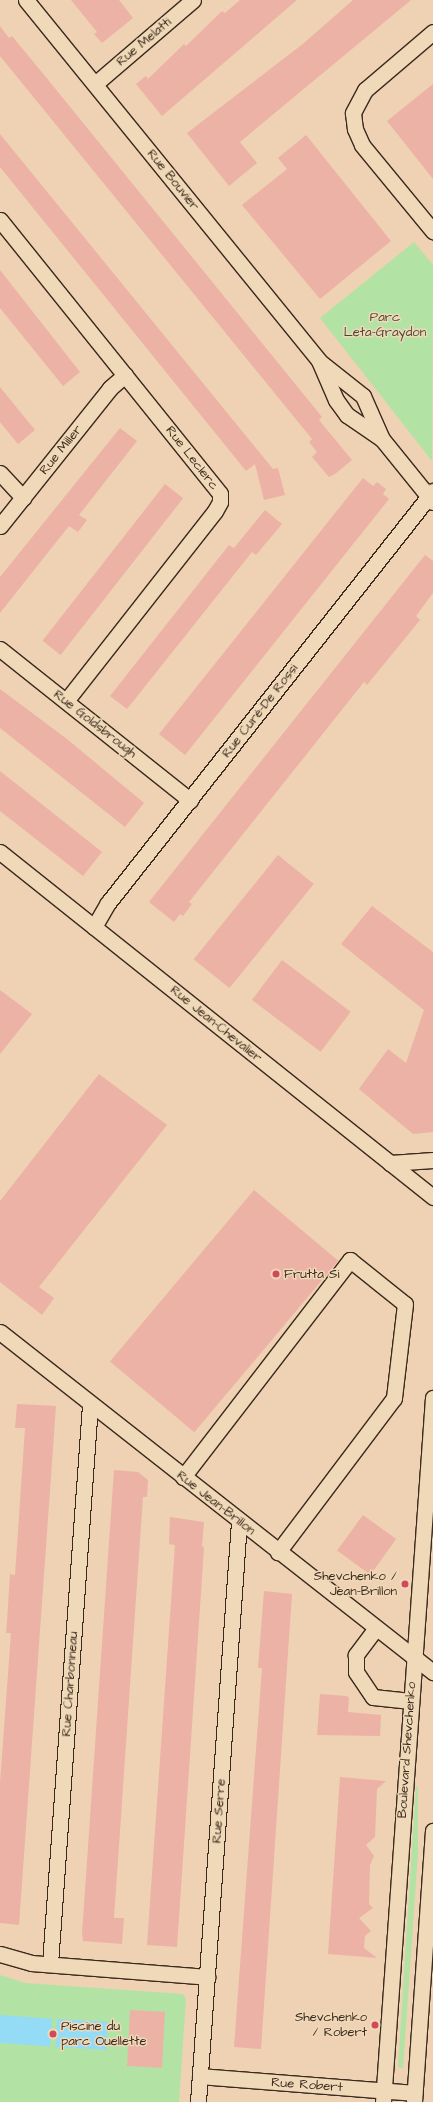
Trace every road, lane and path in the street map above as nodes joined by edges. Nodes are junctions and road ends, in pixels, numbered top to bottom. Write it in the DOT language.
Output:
graph roads {
  1 [pos="26,0"];
  2 [pos="193,0"];
  3 [pos="433,32"];
  4 [pos="95,84"];
  5 [pos="0,220"];
  6 [pos="433,231"];
  7 [pos="319,361"];
  8 [pos="125,375"];
  9 [pos="382,439"];
  10 [pos="0,473"];
  11 [pos="432,497"];
  12 [pos="23,498"];
  13 [pos="0,526"];
  14 [pos="0,649"];
  15 [pos="66,702"];
  16 [pos="190,800"];
  17 [pos="0,852"];
  18 [pos="94,927"];
  19 [pos="433,1160"];
  20 [pos="390,1163"];
  21 [pos="433,1197"];
  22 [pos="0,1332"];
  23 [pos="433,1398"];
  24 [pos="90,1404"];
  25 [pos="183,1477"];
  26 [pos="239,1521"];
  27 [pos="278,1552"];
  28 [pos="376,1628"];
  29 [pos="414,1658"];
  30 [pos="433,1672"];
  31 [pos="411,1701"];
  32 [pos="433,1833"];
  33 [pos="0,1954"];
  34 [pos="50,1964"];
  35 [pos="207,1977"];
  36 [pos="200,2076"];
  37 [pos="383,2096"];
  38 [pos="414,2097"];
  39 [pos="198,2102"];
  1 -- 4 [label="street, Rue Bouvier"];
  2 -- 4 [label="street, Rue Melatti"];
  3 -- 6 [label="street"];
  4 -- 7 [label="street, Rue Bouvier"];
  5 -- 8 [label="street, Rue Leclerc"];
  7 -- 9 [label="street, Rue Bouvier"];
  7 -- 9 [label="street, Rue Bouvier"];
  8 -- 12 [label="street, Rue Miller"];
  8 -- 15 [label="street, Rue Leclerc"];
  9 -- 11 [label="street, Rue Bouvier"];
  10 -- 12 [label="street"];
  11 -- 16 [label="street, Rue Curé-De Rossi"];
  12 -- 13 [label="street, Rue Miller"];
  14 -- 15 [label="street, Rue Goldsbrough"];
  15 -- 16 [label="street, Rue Goldsbrough"];
  16 -- 18 [label="street, Rue Curé-De Rossi"];
  17 -- 18 [label="street, Rue Jean-Chevalier"];
  18 -- 20 [label="street, Rue Jean-Chevalier"];
  19 -- 20 [label="street"];
  20 -- 21 [label="street, Rue Jean-Chevalier"];
  22 -- 24 [label="street, Rue Jean-Brillon"];
  23 -- 29 [label="street, Boulevard Shevchenko"];
  24 -- 25 [label="street, Rue Jean-Brillon"];
  24 -- 34 [label="street, Rue Charbonneau"];
  25 -- 26 [label="street, Rue Jean-Brillon"];
  25 -- 27 [label="street"];
  26 -- 27 [label="street, Rue Jean-Brillon"];
  26 -- 35 [label="street, Rue Serre"];
  27 -- 28 [label="street, Rue Jean-Brillon"];
  28 -- 29 [label="street, Rue Jean-Brillon"];
  28 -- 31 [label="street"];
  29 -- 30 [label="street, Rue Jean-Brillon"];
  29 -- 31 [label="street, Boulevard Shevchenko"];
  31 -- 37 [label="street, Boulevard Shevchenko"];
  32 -- 38 [label="street"];
  33 -- 34 [label="street"];
  34 -- 35 [label="street"];
  35 -- 36 [label="street, Rue Serre"];
  36 -- 37 [label="street, Rue Robert"];
  36 -- 39 [label="street, Rue Serre"];
  37 -- 38 [label="street, Rue Robert"];
}
